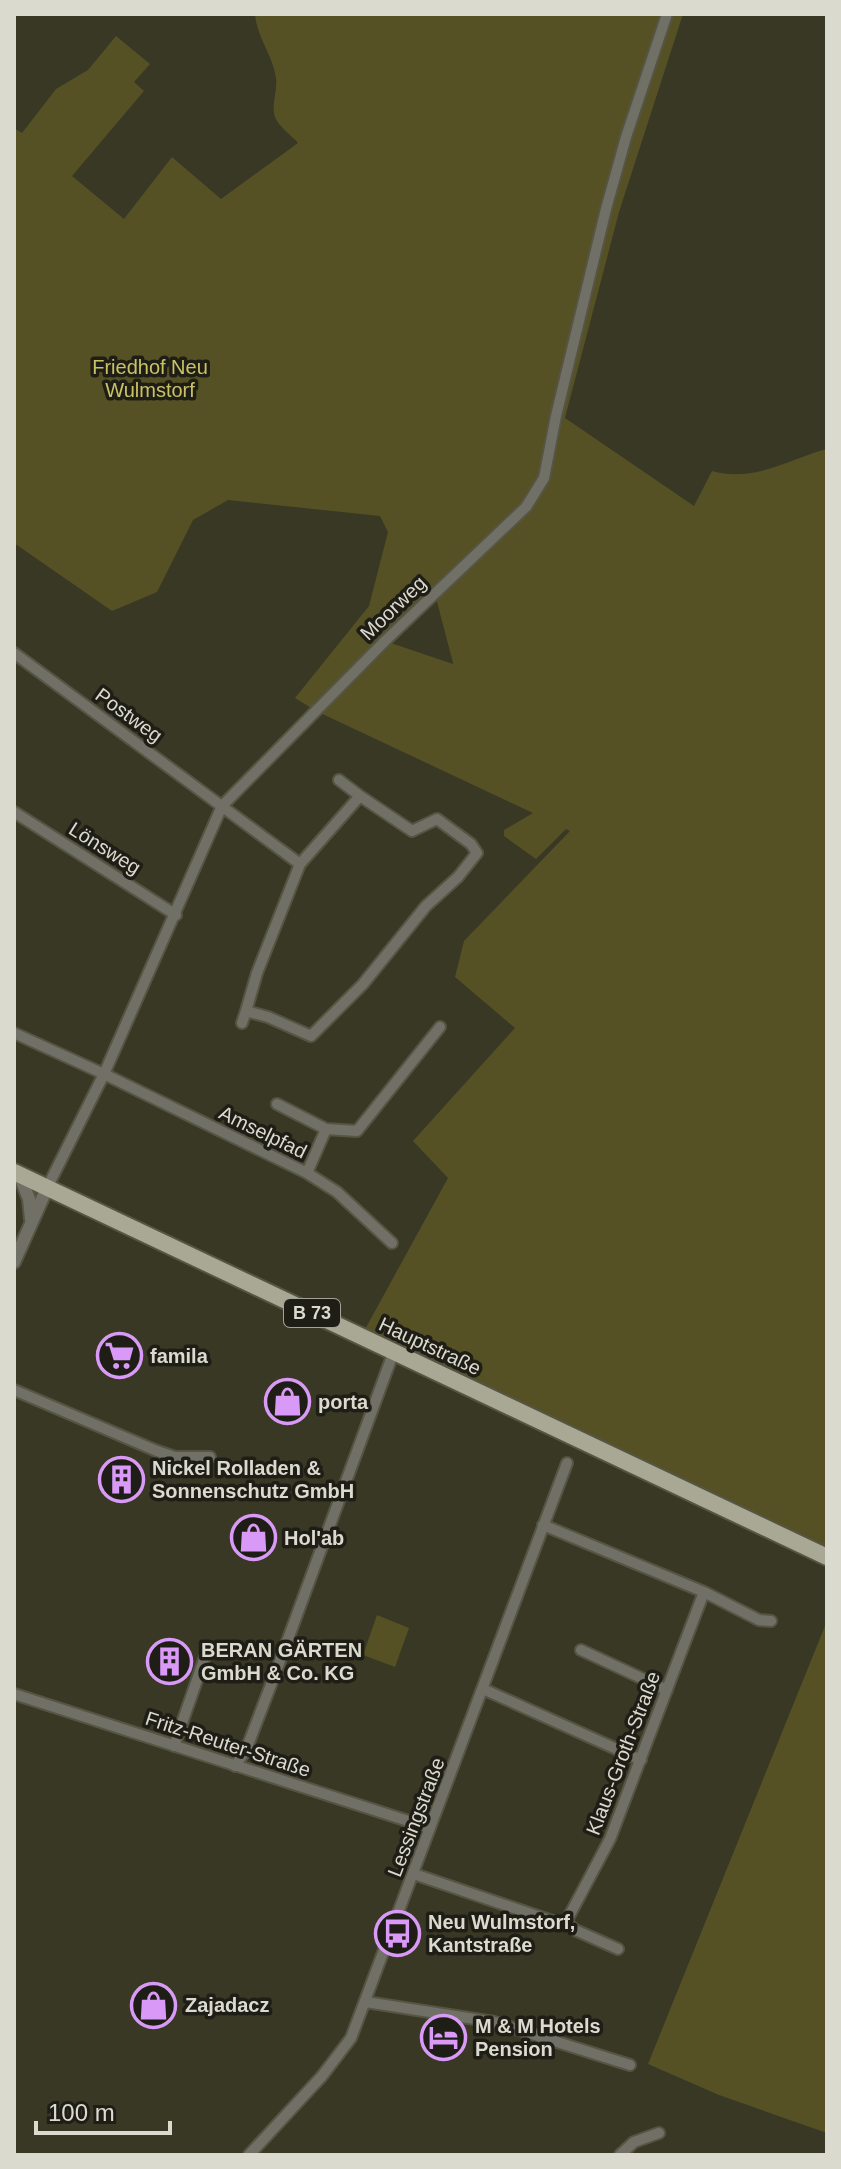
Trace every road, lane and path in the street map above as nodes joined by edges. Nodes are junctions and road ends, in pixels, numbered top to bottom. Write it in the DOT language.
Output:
graph roads {
  1 [pos="667,14"];
  2 [pos="14,653"];
  3 [pos="339,780"];
  4 [pos="360,796"];
  5 [pos="222,806"];
  6 [pos="14,812"];
  7 [pos="300,864"];
  8 [pos="176,915"];
  9 [pos="246,1011"];
  10 [pos="242,1023"];
  11 [pos="440,1027"];
  12 [pos="14,1033"];
  13 [pos="104,1074"];
  14 [pos="277,1104"];
  15 [pos="326,1129"];
  16 [pos="16,1173"];
  17 [pos="307,1173"];
  18 [pos="47,1188"];
  19 [pos="31,1223"];
  20 [pos="392,1243"];
  21 [pos="14,1262"];
  22 [pos="394,1351"];
  23 [pos="14,1390"];
  24 [pos="210,1457"];
  25 [pos="567,1463"];
  26 [pos="543,1525"];
  27 [pos="827,1557"];
  28 [pos="704,1592"];
  29 [pos="771,1621"];
  30 [pos="581,1650"];
  31 [pos="205,1657"];
  32 [pos="483,1689"];
  33 [pos="667,1690"];
  34 [pos="14,1694"];
  35 [pos="174,1746"];
  36 [pos="641,1760"];
  37 [pos="235,1766"];
  38 [pos="430,1828"];
  39 [pos="414,1874"];
  40 [pos="566,1922"];
  41 [pos="618,1949"];
  42 [pos="366,2002"];
  43 [pos="630,2065"];
  44 [pos="659,2133"];
  45 [pos="249,2155"];
  46 [pos="620,2155"];
  1 -- 5 [label="street, Moorweg"];
  2 -- 5 [label="street, Postweg"];
  3 -- 4 [label="street"];
  4 -- 7 [label="street"];
  4 -- 9 [label="street"];
  5 -- 7 [label="street, Postweg"];
  5 -- 8 [label="street, Moorweg"];
  6 -- 8 [label="street, Lönsweg"];
  7 -- 9 [label="street"];
  8 -- 13 [label="street, Moorweg"];
  9 -- 10 [label="street"];
  11 -- 15 [label="street"];
  12 -- 13 [label="street, Amselpfad"];
  13 -- 17 [label="street, Amselpfad"];
  13 -- 18 [label="street, Moorweg"];
  14 -- 15 [label="street"];
  15 -- 17 [label="street"];
  16 -- 18 [label="main road, Hauptstraße / B 73"];
  16 -- 19 [label="street"];
  17 -- 20 [label="street, Amselpfad"];
  18 -- 19 [label="street"];
  18 -- 22 [label="main road, Hauptstraße / B 73"];
  19 -- 21 [label="street"];
  22 -- 27 [label="main road, Hauptstraße / B 73"];
  22 -- 37 [label="street"];
  23 -- 24 [label="street"];
  25 -- 26 [label="street, Lessingstraße"];
  26 -- 28 [label="street"];
  26 -- 32 [label="street, Lessingstraße"];
  28 -- 29 [label="street"];
  28 -- 33 [label="street, Klaus-Groth-Straße"];
  30 -- 33 [label="street"];
  31 -- 35 [label="street"];
  32 -- 36 [label="street"];
  32 -- 38 [label="street, Lessingstraße"];
  33 -- 36 [label="street, Klaus-Groth-Straße"];
  34 -- 35 [label="street, Fritz-Reuter-Straße"];
  35 -- 37 [label="street, Fritz-Reuter-Straße"];
  36 -- 40 [label="street, Klaus-Groth-Straße"];
  37 -- 38 [label="street, Fritz-Reuter-Straße"];
  38 -- 39 [label="street, Lessingstraße"];
  39 -- 40 [label="street"];
  39 -- 42 [label="street, Lessingstraße"];
  40 -- 41 [label="street"];
  42 -- 43 [label="street"];
  42 -- 45 [label="street, Lessingstraße"];
  44 -- 46 [label="street"];
}
